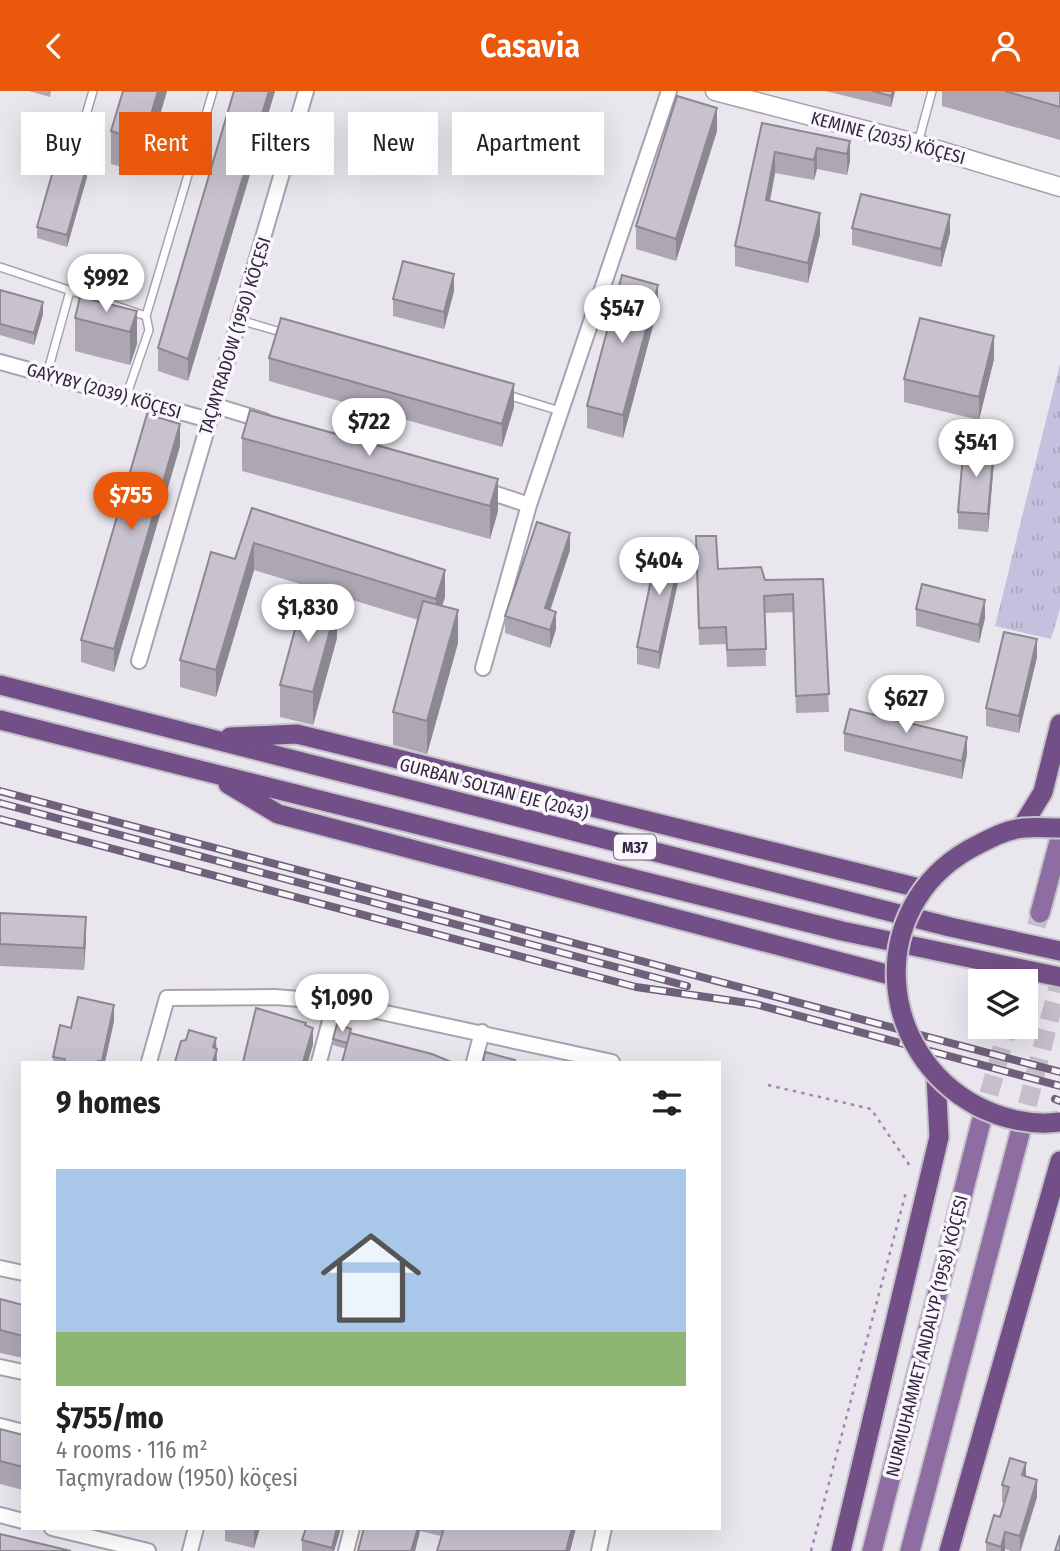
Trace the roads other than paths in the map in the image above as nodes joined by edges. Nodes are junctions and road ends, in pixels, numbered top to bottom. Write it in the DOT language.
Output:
graph roads {
  1 [pos="93,91"];
  2 [pos="213,91"];
  3 [pos="306,91"];
  4 [pos="669,91"];
  5 [pos="715,91"];
  6 [pos="932,91"];
  7 [pos="87,112"];
  8 [pos="918,144"];
  9 [pos="1060,187"];
  10 [pos="0,267"];
  11 [pos="70,291"];
  12 [pos="146,316"];
  13 [pos="240,320"];
  14 [pos="300,337"];
  15 [pos="0,362"];
  16 [pos="46,375"];
  17 [pos="501,393"];
  18 [pos="126,397"];
  19 [pos="561,412"];
  20 [pos="211,413"];
  21 [pos="275,423"];
  22 [pos="465,484"];
  23 [pos="529,505"];
  24 [pos="139,661"];
  25 [pos="484,668"];
  26 [pos="0,685"];
  27 [pos="0,720"];
  28 [pos="1060,724"];
  29 [pos="212,738"];
  30 [pos="209,772"];
  31 [pos="1021,828"];
  32 [pos="1060,828"];
  33 [pos="1060,838"];
  34 [pos="923,889"];
  35 [pos="1040,913"];
  36 [pos="1060,951"];
  37 [pos="894,976"];
  38 [pos="1060,977"];
  39 [pos="335,1002"];
  40 [pos="481,1032"];
  41 [pos="149,1061"];
  42 [pos="319,1061"];
  43 [pos="474,1061"];
  44 [pos="608,1061"];
  45 [pos="936,1076"];
  46 [pos="981,1122"];
  47 [pos="1060,1122"];
  48 [pos="1020,1133"];
  49 [pos="1060,1161"];
  50 [pos="0,1268"];
  51 [pos="21,1273"];
  52 [pos="0,1367"];
  53 [pos="21,1372"];
  54 [pos="0,1426"];
  55 [pos="21,1431"];
  56 [pos="0,1515"];
  57 [pos="21,1520"];
  58 [pos="60,1530"];
  59 [pos="195,1530"];
  60 [pos="351,1530"];
  61 [pos="603,1530"];
  62 [pos="148,1551"];
  63 [pos="190,1551"];
  64 [pos="346,1551"];
  65 [pos="598,1551"];
  66 [pos="841,1551"];
  67 [pos="872,1551"];
  68 [pos="910,1551"];
  69 [pos="949,1551"];
  1 -- 7 [label="lane"];
  2 -- 12 [label="lane"];
  3 -- 13 [label="street, TAÇMYRADOW (1950) KÖÇESI"];
  4 -- 19 [label="street"];
  5 -- 8 [label="street, KEMINE (2035) KÖÇESI"];
  6 -- 8 [label="lane"];
  8 -- 9 [label="street, KEMINE (2035) KÖÇESI"];
  10 -- 11 [label="lane"];
  11 -- 12 [label="lane"];
  11 -- 16 [label="lane"];
  12 -- 18 [label="lane"];
  13 -- 14 [label="lane"];
  13 -- 20 [label="street, TAÇMYRADOW (1950) KÖÇESI"];
  15 -- 16 [label="street, GAÝYBY (2039) KÖÇESI"];
  16 -- 18 [label="street, GAÝYBY (2039) KÖÇESI"];
  17 -- 19 [label="lane"];
  18 -- 20 [label="street, GAÝYBY (2039) KÖÇESI"];
  19 -- 23 [label="street"];
  20 -- 21 [label="street, GAÝYBY (2039) KÖÇESI"];
  20 -- 24 [label="street, TAÇMYRADOW (1950) KÖÇESI"];
  22 -- 23 [label="street"];
  23 -- 25 [label="street"];
  26 -- 29 [label="highway, GURBAN SOLTAN EJE (2043) / M37"];
  27 -- 30 [label="highway"];
  28 -- 31 [label="highway"];
  29 -- 34 [label="highway"];
  29 -- 36 [label="highway, GURBAN SOLTAN EJE (2043) / M37"];
  30 -- 37 [label="highway"];
  30 -- 38 [label="highway"];
  31 -- 32 [label="highway, bridge"];
  31 -- 34 [label="highway, bridge"];
  33 -- 35 [label="main road"];
  34 -- 37 [label="highway, bridge"];
  37 -- 45 [label="highway, bridge"];
  39 -- 40 [label="street"];
  39 -- 41 [label="street"];
  39 -- 42 [label="street"];
  40 -- 43 [label="street"];
  40 -- 44 [label="street"];
  45 -- 47 [label="highway, bridge"];
  45 -- 66 [label="highway"];
  46 -- 67 [label="main road, NURMUHAMMET ANDALYP (1958) KÖÇESI"];
  48 -- 68 [label="main road, NURMUHAMMET ANDALYP (1958) KÖÇESI"];
  49 -- 69 [label="highway"];
  50 -- 51 [label="street"];
  52 -- 53 [label="street"];
  54 -- 55 [label="street"];
  56 -- 57 [label="street"];
  58 -- 62 [label="street"];
  59 -- 63 [label="street"];
  60 -- 64 [label="street"];
  61 -- 65 [label="street"];
}
